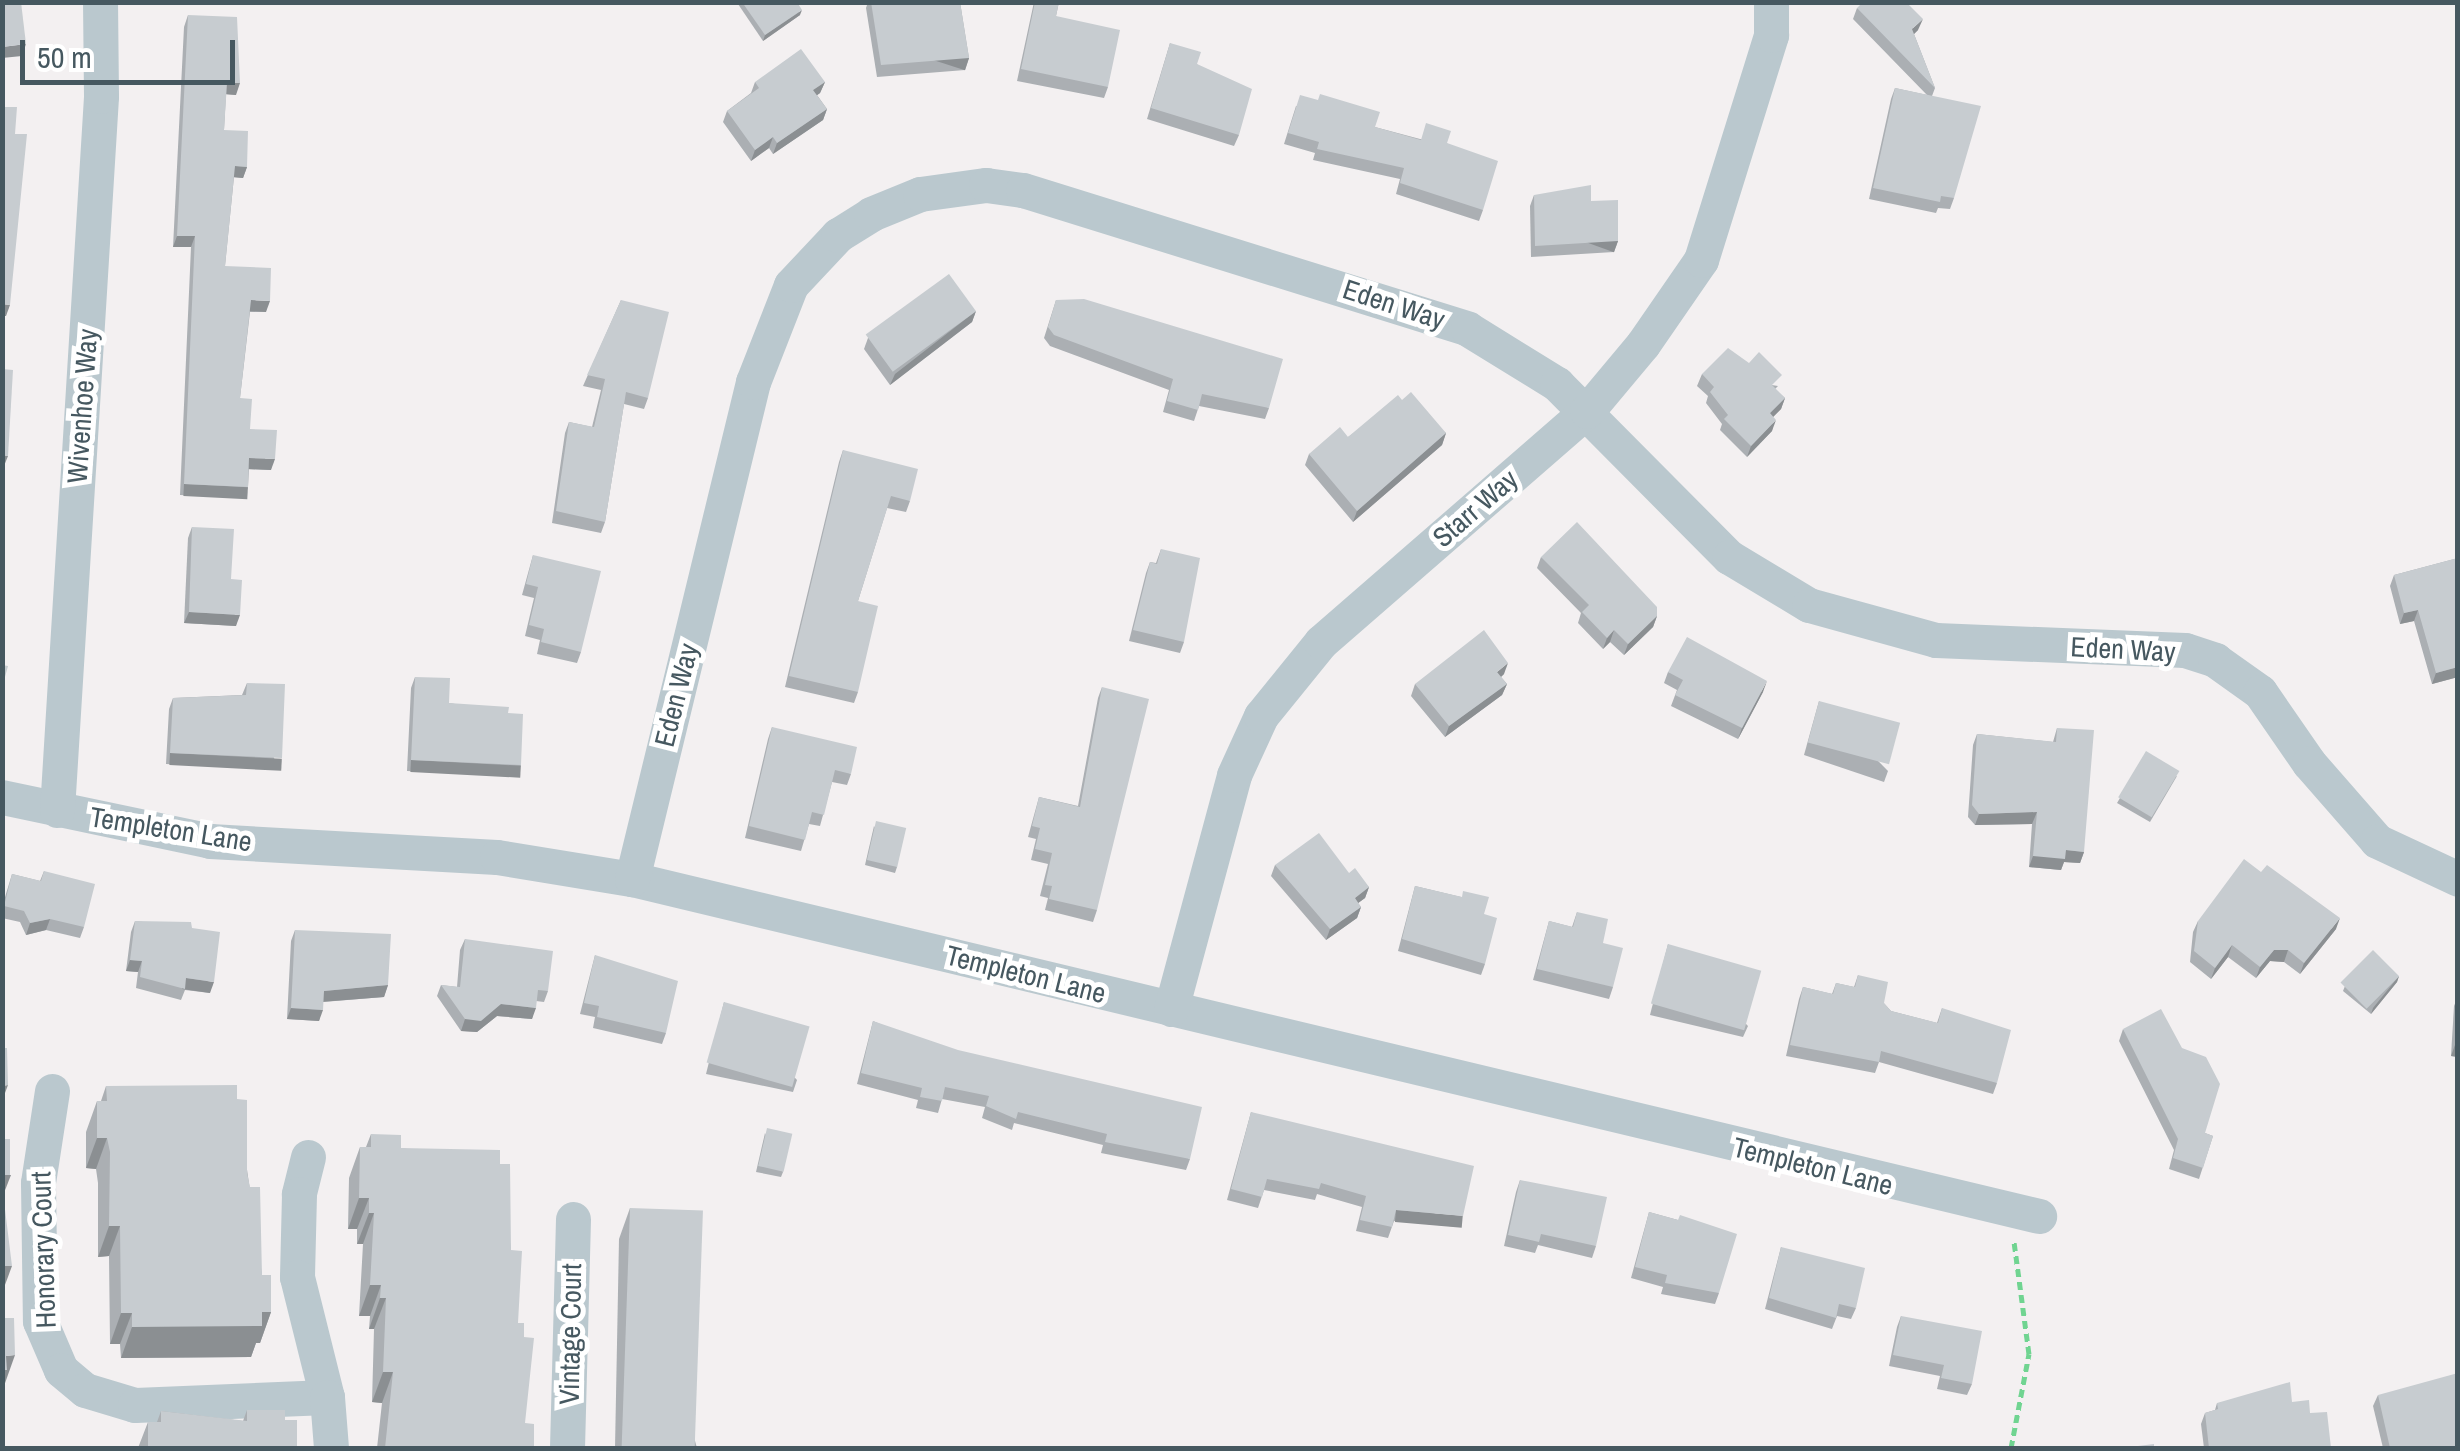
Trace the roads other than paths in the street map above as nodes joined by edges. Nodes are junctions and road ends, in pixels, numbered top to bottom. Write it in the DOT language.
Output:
graph roads {
  1 [pos="100,2"];
  2 [pos="1771,2"];
  3 [pos="1587,410"];
  4 [pos="2,797"];
  5 [pos="57,810"];
  6 [pos="632,879"];
  7 [pos="2458,879"];
  8 [pos="1172,1009"];
  9 [pos="52,1091"];
  10 [pos="308,1157"];
  11 [pos="2024,1215"];
  12 [pos="573,1219"];
  13 [pos="327,1397"];
  14 [pos="331,1448"];
  15 [pos="567,1448"];
  1 -- 5 [label="street, Wivenhoe Way"];
  2 -- 3 [label="street, Starr Way"];
  3 -- 6 [label="street, Eden Way"];
  3 -- 7 [label="street, Eden Way"];
  3 -- 8 [label="street, Starr Way"];
  4 -- 5 [label="street, Templeton Lane"];
  5 -- 6 [label="street, Templeton Lane"];
  6 -- 8 [label="street, Templeton Lane"];
  8 -- 11 [label="street, Templeton Lane"];
  9 -- 13 [label="street, Honorary Court"];
  10 -- 13 [label="street"];
  12 -- 15 [label="street, Vintage Court"];
  13 -- 14 [label="street"];
}
